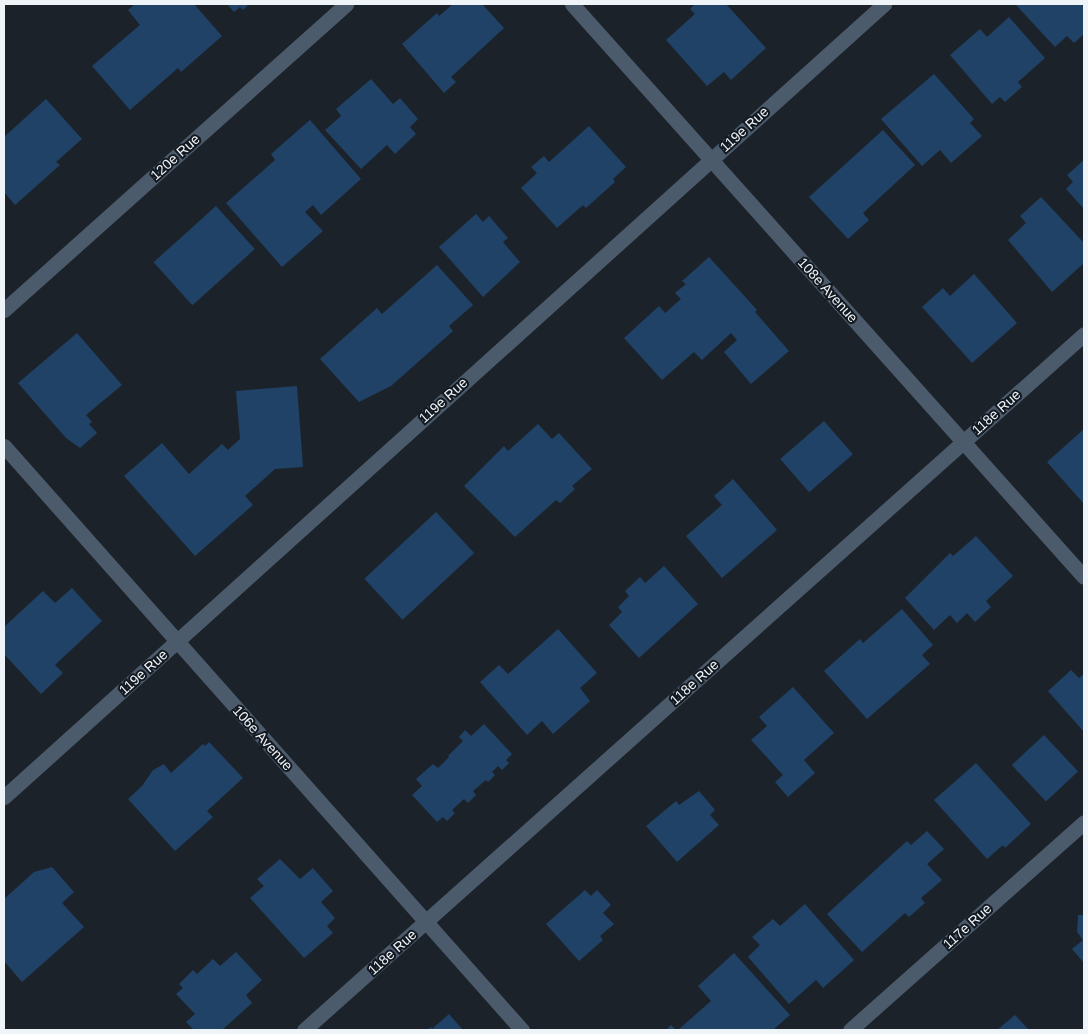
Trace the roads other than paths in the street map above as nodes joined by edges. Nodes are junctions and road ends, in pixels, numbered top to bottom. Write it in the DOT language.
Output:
graph roads {
  1 [pos="346,4"];
  2 [pos="572,4"];
  3 [pos="884,4"];
  4 [pos="710,158"];
  5 [pos="4,310"];
  6 [pos="1084,334"];
  7 [pos="964,442"];
  8 [pos="4,446"];
  9 [pos="1084,577"];
  10 [pos="177,641"];
  11 [pos="4,797"];
  12 [pos="1084,822"];
  13 [pos="425,922"];
  14 [pos="304,1030"];
  15 [pos="522,1030"];
  16 [pos="850,1030"];
  1 -- 5 [label="street, 120e Rue"];
  2 -- 4 [label="street, 108e Avenue"];
  3 -- 4 [label="street, 119e Rue"];
  4 -- 7 [label="street, 108e Avenue"];
  4 -- 10 [label="street, 119e Rue"];
  6 -- 7 [label="street, 118e Rue"];
  7 -- 9 [label="street, 108e Avenue"];
  7 -- 13 [label="street, 118e Rue"];
  8 -- 10 [label="street, 106e Avenue"];
  10 -- 11 [label="street, 119e Rue"];
  10 -- 13 [label="street, 106e Avenue"];
  12 -- 16 [label="street, 117e Rue"];
  13 -- 14 [label="street, 118e Rue"];
  13 -- 15 [label="street, 106e Avenue"];
}
